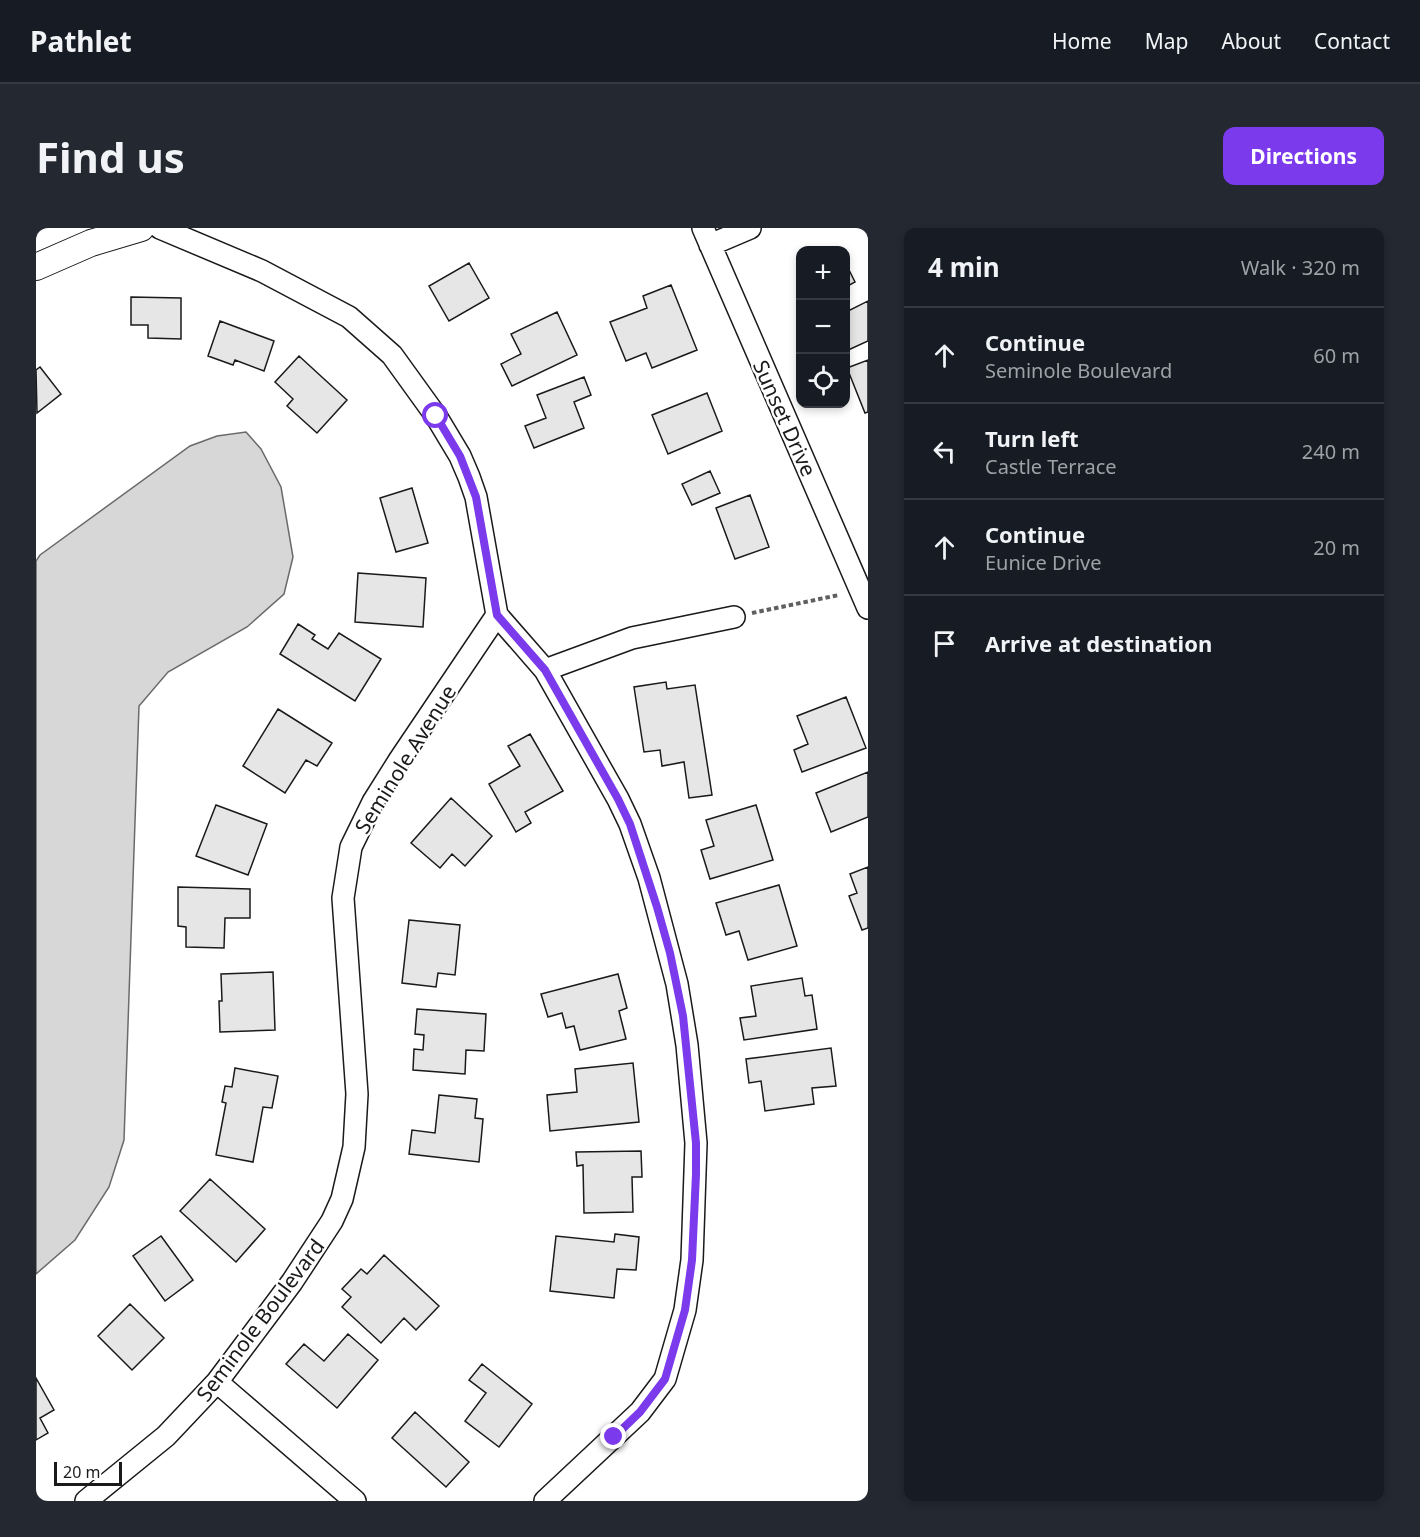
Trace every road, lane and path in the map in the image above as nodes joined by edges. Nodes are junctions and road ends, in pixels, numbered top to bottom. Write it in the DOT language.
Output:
graph roads {
  1 [pos="141,228"];
  2 [pos="160,228"];
  3 [pos="750,228"];
  4 [pos="707,236"];
  5 [pos="36,267"];
  6 [pos="864,599"];
  7 [pos="497,615"];
  8 [pos="734,616"];
  9 [pos="545,670"];
  10 [pos="357,1094"];
  11 [pos="217,1382"];
  12 [pos="86,1501"];
  13 [pos="355,1501"];
  14 [pos="545,1501"];
  1 -- 5 [label="street"];
  2 -- 7 [label="street"];
  3 -- 4 [label="street"];
  4 -- 6 [label="street, Sunset Drive"];
  6 -- 8 [label="path"];
  7 -- 9 [label="street"];
  7 -- 10 [label="street, Seminole Avenue"];
  8 -- 9 [label="street"];
  9 -- 14 [label="street"];
  10 -- 11 [label="street, Seminole Boulevard"];
  11 -- 12 [label="street, Seminole Boulevard"];
  11 -- 13 [label="street"];
}
